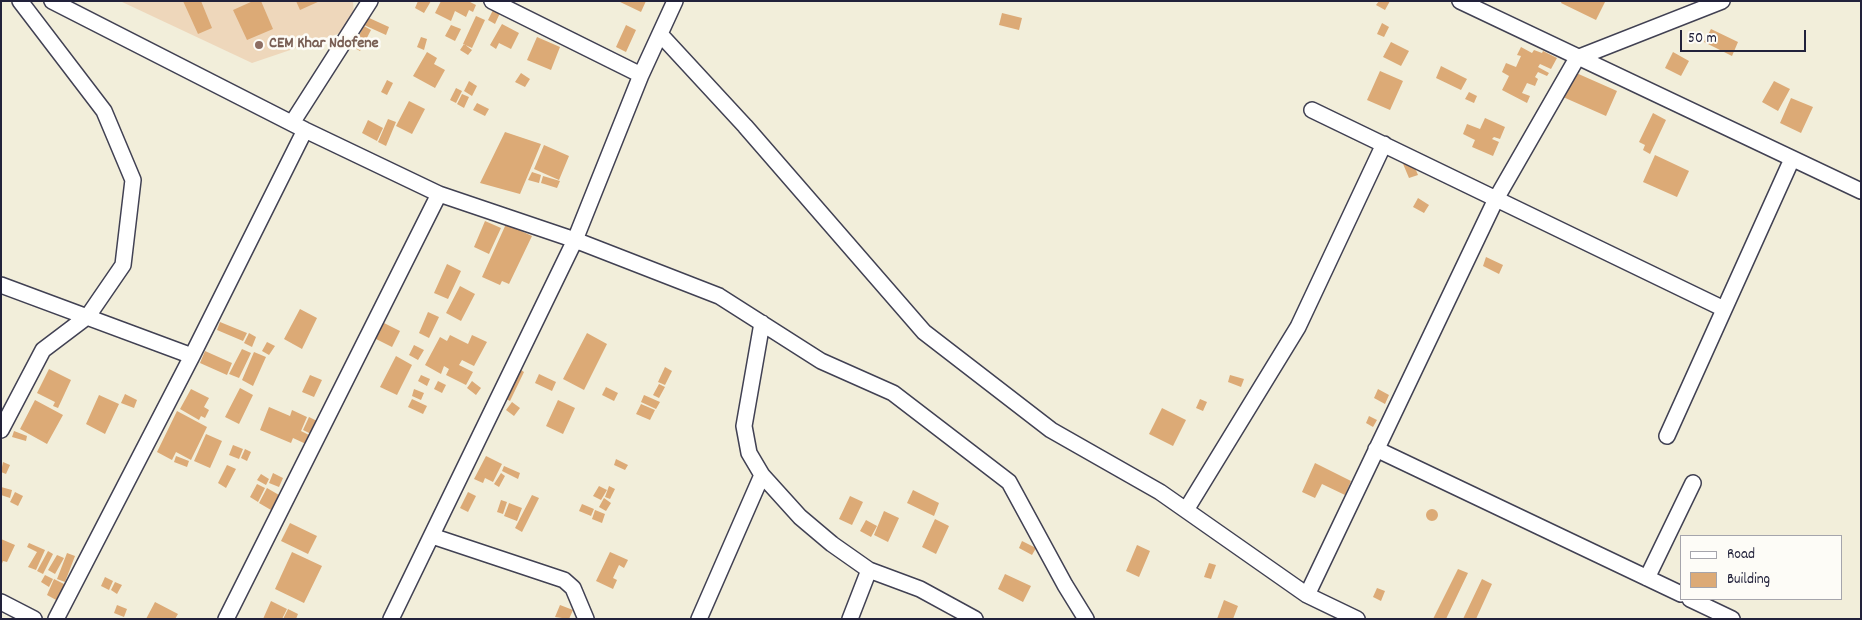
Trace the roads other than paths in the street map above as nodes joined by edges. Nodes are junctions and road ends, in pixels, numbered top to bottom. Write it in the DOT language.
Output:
graph roads {
  1 [pos="20,1"];
  2 [pos="52,1"];
  3 [pos="370,1"];
  4 [pos="492,1"];
  5 [pos="675,1"];
  6 [pos="1722,1"];
  7 [pos="1462,2"];
  8 [pos="660,34"];
  9 [pos="1577,58"];
  10 [pos="641,75"];
  11 [pos="1312,110"];
  12 [pos="298,126"];
  13 [pos="1384,144"];
  14 [pos="1792,159"];
  15 [pos="1861,192"];
  16 [pos="438,194"];
  17 [pos="1496,199"];
  18 [pos="575,240"];
  19 [pos="1,285"];
  20 [pos="1724,309"];
  21 [pos="88,316"];
  22 [pos="762,323"];
  23 [pos="192,356"];
  24 [pos="1,430"];
  25 [pos="1667,436"];
  26 [pos="1376,449"];
  27 [pos="762,475"];
  28 [pos="1693,483"];
  29 [pos="1186,510"];
  30 [pos="432,536"];
  31 [pos="869,570"];
  32 [pos="1647,578"];
  33 [pos="1680,594"];
  34 [pos="1307,595"];
  35 [pos="1692,600"];
  36 [pos="1,602"];
  37 [pos="584,617"];
  38 [pos="34,619"];
  39 [pos="56,619"];
  40 [pos="226,619"];
  41 [pos="391,619"];
  42 [pos="699,619"];
  43 [pos="850,619"];
  44 [pos="975,619"];
  45 [pos="1086,619"];
  46 [pos="1357,619"];
  47 [pos="1732,619"];
  1 -- 21 [label="street"];
  2 -- 12 [label="street"];
  3 -- 12 [label="street"];
  4 -- 10 [label="street"];
  5 -- 8 [label="street"];
  6 -- 9 [label="street"];
  7 -- 9 [label="street"];
  8 -- 10 [label="street"];
  8 -- 29 [label="street"];
  9 -- 14 [label="street"];
  9 -- 17 [label="street"];
  10 -- 18 [label="street"];
  11 -- 13 [label="street"];
  12 -- 16 [label="street"];
  12 -- 23 [label="street"];
  13 -- 17 [label="street"];
  13 -- 29 [label="street"];
  14 -- 15 [label="street"];
  14 -- 20 [label="street"];
  16 -- 18 [label="street"];
  16 -- 40 [label="street"];
  17 -- 20 [label="street"];
  17 -- 26 [label="street"];
  18 -- 22 [label="street"];
  18 -- 30 [label="street"];
  19 -- 21 [label="street"];
  20 -- 25 [label="street"];
  21 -- 23 [label="street"];
  21 -- 24 [label="street"];
  22 -- 27 [label="street"];
  22 -- 45 [label="street"];
  23 -- 39 [label="street"];
  26 -- 32 [label="street"];
  26 -- 34 [label="street"];
  27 -- 31 [label="street"];
  27 -- 42 [label="street"];
  28 -- 32 [label="street"];
  29 -- 34 [label="street"];
  30 -- 37 [label="street"];
  30 -- 41 [label="street"];
  31 -- 43 [label="street"];
  31 -- 44 [label="street"];
  32 -- 33 [label="street"];
  34 -- 46 [label="street"];
  35 -- 47 [label="street"];
  36 -- 38 [label="street"];
}
